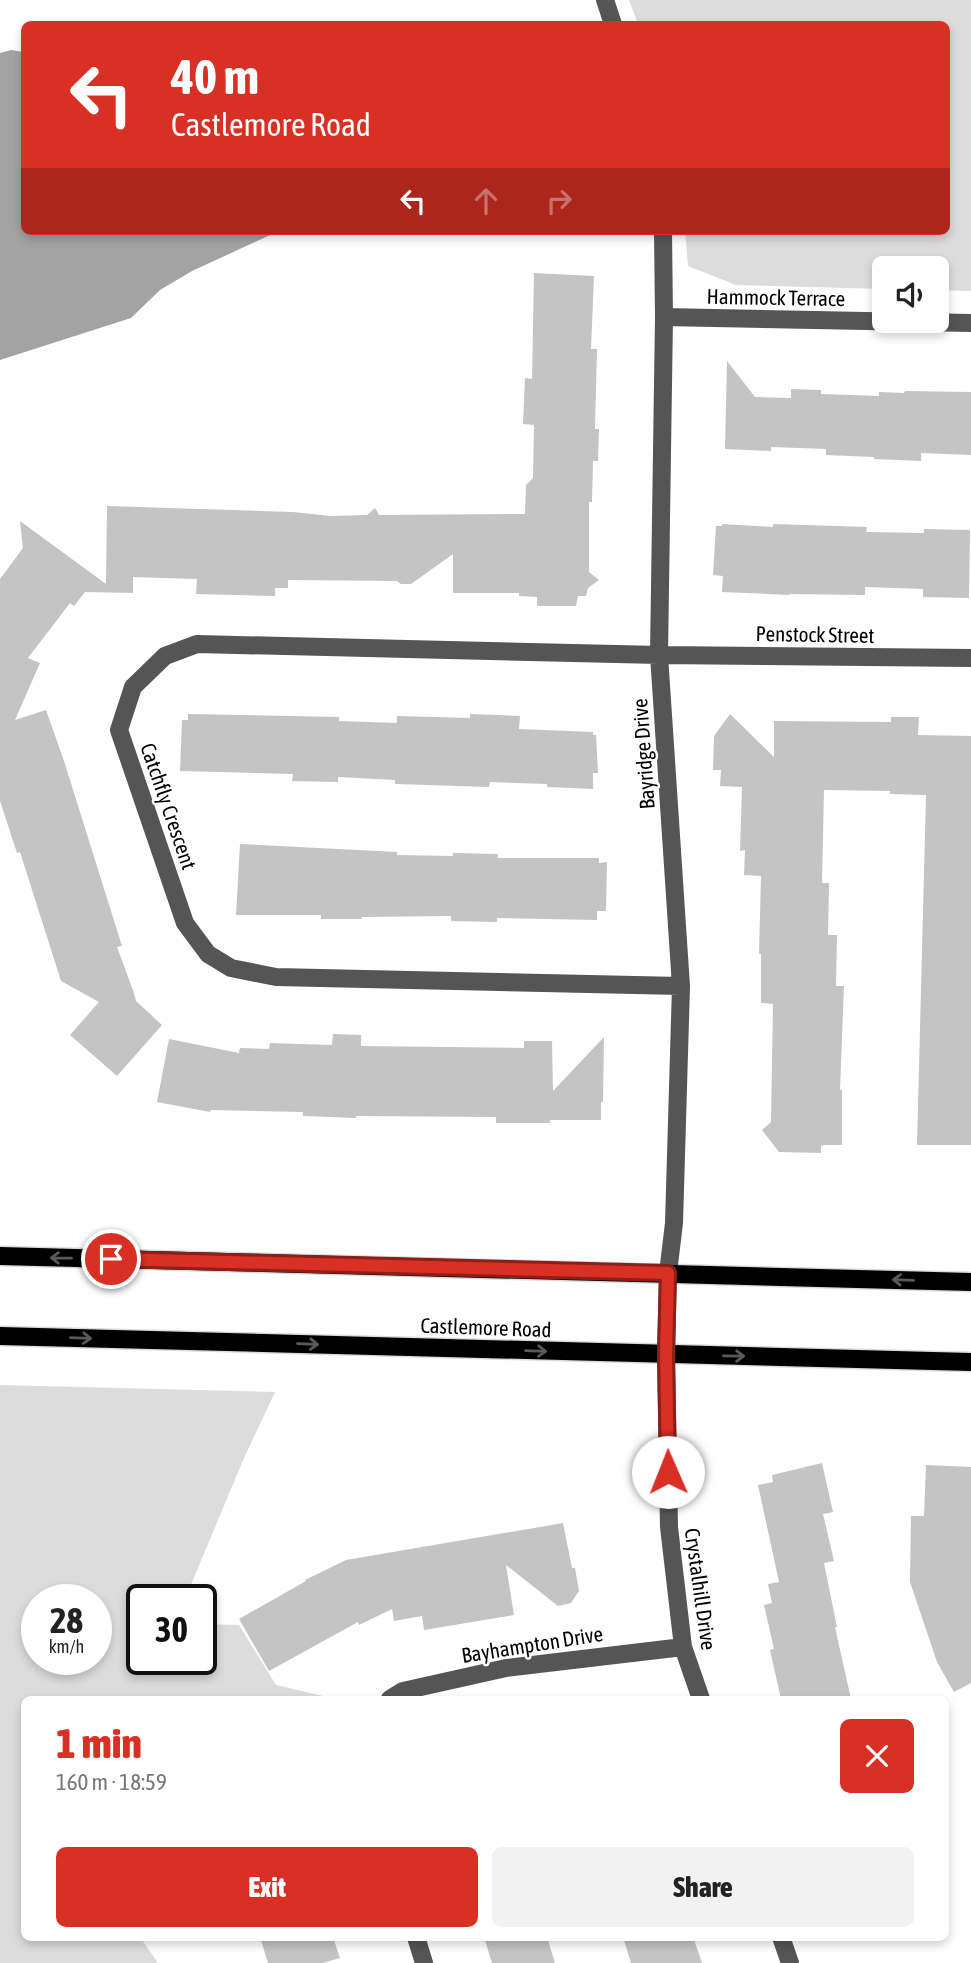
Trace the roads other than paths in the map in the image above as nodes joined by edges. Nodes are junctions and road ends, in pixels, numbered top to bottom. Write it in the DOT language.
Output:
graph roads {
  1 [pos="605,0"];
  2 [pos="612,21"];
  3 [pos="663,235"];
  4 [pos="664,317"];
  5 [pos="971,323"];
  6 [pos="659,655"];
  7 [pos="971,659"];
  8 [pos="681,986"];
  9 [pos="0,1256"];
  10 [pos="668,1273"];
  11 [pos="971,1282"];
  12 [pos="0,1336"];
  13 [pos="666,1354"];
  14 [pos="971,1362"];
  15 [pos="683,1647"];
  16 [pos="395,1696"];
  17 [pos="700,1696"];
  18 [pos="417,1941"];
  19 [pos="782,1941"];
  20 [pos="424,1963"];
  21 [pos="790,1963"];
  1 -- 2 [label="street"];
  3 -- 4 [label="street, Bayridge Drive"];
  4 -- 5 [label="street, Hammock Terrace"];
  4 -- 6 [label="street, Bayridge Drive"];
  6 -- 7 [label="street, Penstock Street"];
  6 -- 8 [label="street, Bayridge Drive"];
  6 -- 8 [label="street, Catchfly Crescent"];
  8 -- 10 [label="street, Bayridge Drive"];
  10 -- 9 [label="main road, one-way"];
  11 -- 10 [label="main road, one-way"];
  10 -- 13 [label="street, Crystalhill Drive"];
  12 -- 13 [label="main road, Castlemore Road, one-way"];
  13 -- 14 [label="main road, Castlemore Road, one-way"];
  13 -- 15 [label="street, Crystalhill Drive"];
  15 -- 16 [label="street, Bayhampton Drive"];
  15 -- 17 [label="street, Crystalhill Drive"];
  18 -- 20 [label="street"];
  19 -- 21 [label="street"];
}
